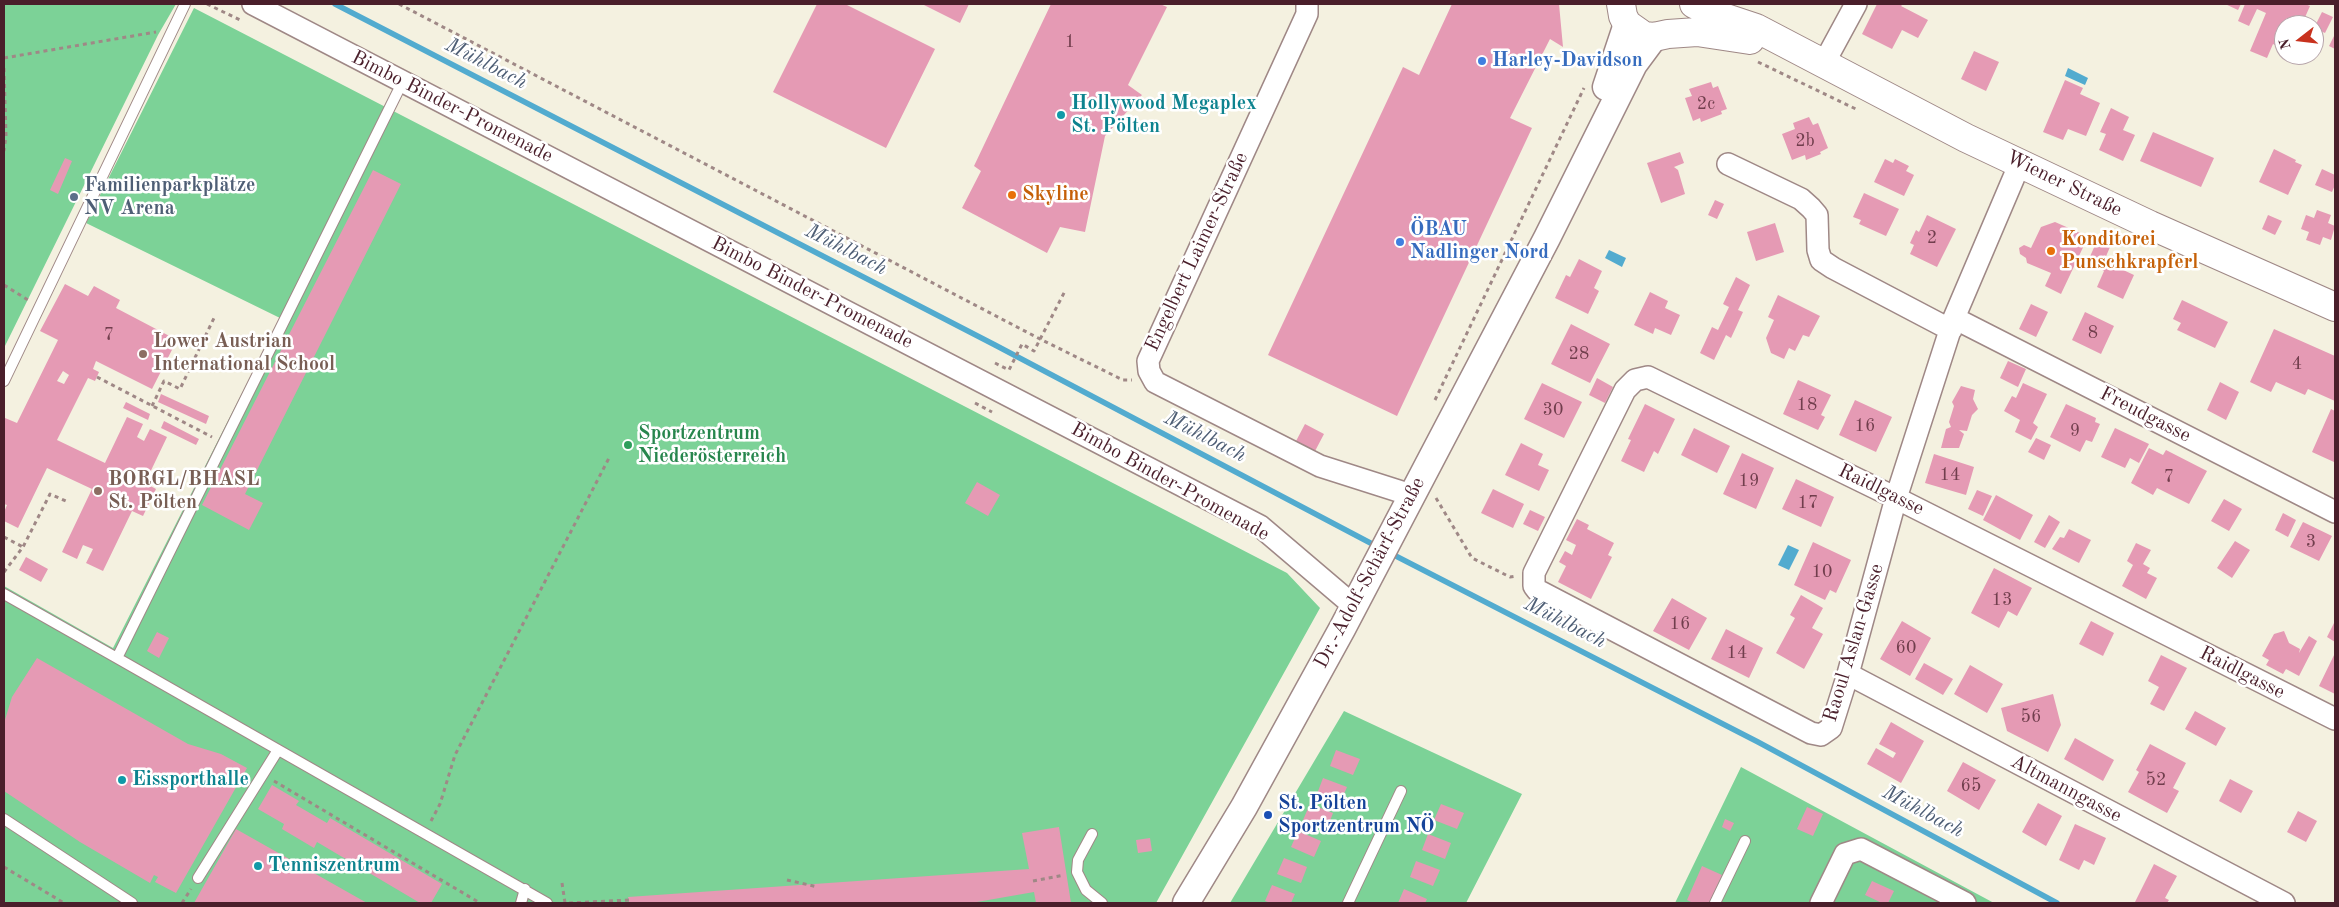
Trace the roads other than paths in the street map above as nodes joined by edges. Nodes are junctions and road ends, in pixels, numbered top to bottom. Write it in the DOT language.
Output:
graph roads {
  1 [pos="185,4"];
  2 [pos="254,4"];
  3 [pos="1307,4"];
  4 [pos="1686,4"];
  5 [pos="1694,4"];
  6 [pos="1856,4"];
  7 [pos="1624,14"];
  8 [pos="1661,36"];
  9 [pos="1798,51"];
  10 [pos="1824,63"];
  11 [pos="403,81"];
  12 [pos="2020,163"];
  13 [pos="1728,164"];
  14 [pos="1547,238"];
  15 [pos="2335,307"];
  16 [pos="1952,324"];
  17 [pos="4,381"];
  18 [pos="1413,490"];
  19 [pos="1896,498"];
  20 [pos="2335,512"];
  21 [pos="1535,582"];
  22 [pos="4,594"];
  23 [pos="1354,606"];
  24 [pos="117,658"];
  25 [pos="1848,674"];
  26 [pos="2335,719"];
  27 [pos="278,750"];
  28 [pos="1400,791"];
  29 [pos="4,819"];
  30 [pos="1092,834"];
  31 [pos="1745,841"];
  32 [pos="198,878"];
  33 [pos="525,889"];
  34 [pos="132,903"];
  35 [pos="521,903"];
  36 [pos="547,903"];
  37 [pos="1102,903"];
  38 [pos="1186,903"];
  39 [pos="1348,903"];
  40 [pos="1715,903"];
  41 [pos="1821,903"];
  42 [pos="1965,903"];
  43 [pos="2284,903"];
  1 -- 17 [label="lane"];
  2 -- 11 [label="street, Bimbo Binder-Promenade"];
  3 -- 18 [label="street, Engelbert Laimer-Straße"];
  4 -- 8 [label="main road"];
  5 -- 9 [label="main road"];
  6 -- 10 [label="street"];
  7 -- 8 [label="main road"];
  7 -- 14 [label="street, Dr.-Adolf-Schärf-Straße"];
  8 -- 9 [label="main road"];
  8 -- 14 [label="street, Dr.-Adolf-Schärf-Straße"];
  9 -- 10 [label="main road, Wiener Straße"];
  10 -- 12 [label="main road, Wiener Straße"];
  11 -- 23 [label="street, Bimbo Binder-Promenade"];
  11 -- 24 [label="lane"];
  12 -- 15 [label="main road, Wiener Straße"];
  12 -- 16 [label="street, Raoul Aslan-Gasse"];
  13 -- 16 [label="street"];
  14 -- 18 [label="street, Dr.-Adolf-Schärf-Straße"];
  16 -- 19 [label="street, Raoul Aslan-Gasse"];
  16 -- 20 [label="street, Freudgasse"];
  18 -- 23 [label="street, Dr.-Adolf-Schärf-Straße"];
  19 -- 21 [label="street, Raidlgasse"];
  19 -- 25 [label="street, Raoul Aslan-Gasse"];
  19 -- 26 [label="street, Raidlgasse"];
  21 -- 25 [label="street, Raoul Aslan-Gasse"];
  22 -- 24 [label="lane"];
  23 -- 38 [label="street, Dr.-Adolf-Schärf-Straße"];
  24 -- 27 [label="lane"];
  25 -- 43 [label="street, Altmanngasse"];
  27 -- 32 [label="lane"];
  27 -- 33 [label="lane"];
  28 -- 39 [label="lane"];
  29 -- 34 [label="lane"];
  30 -- 37 [label="lane"];
  31 -- 40 [label="lane"];
  33 -- 35 [label="lane"];
  33 -- 36 [label="lane"];
  41 -- 42 [label="street"];
}
